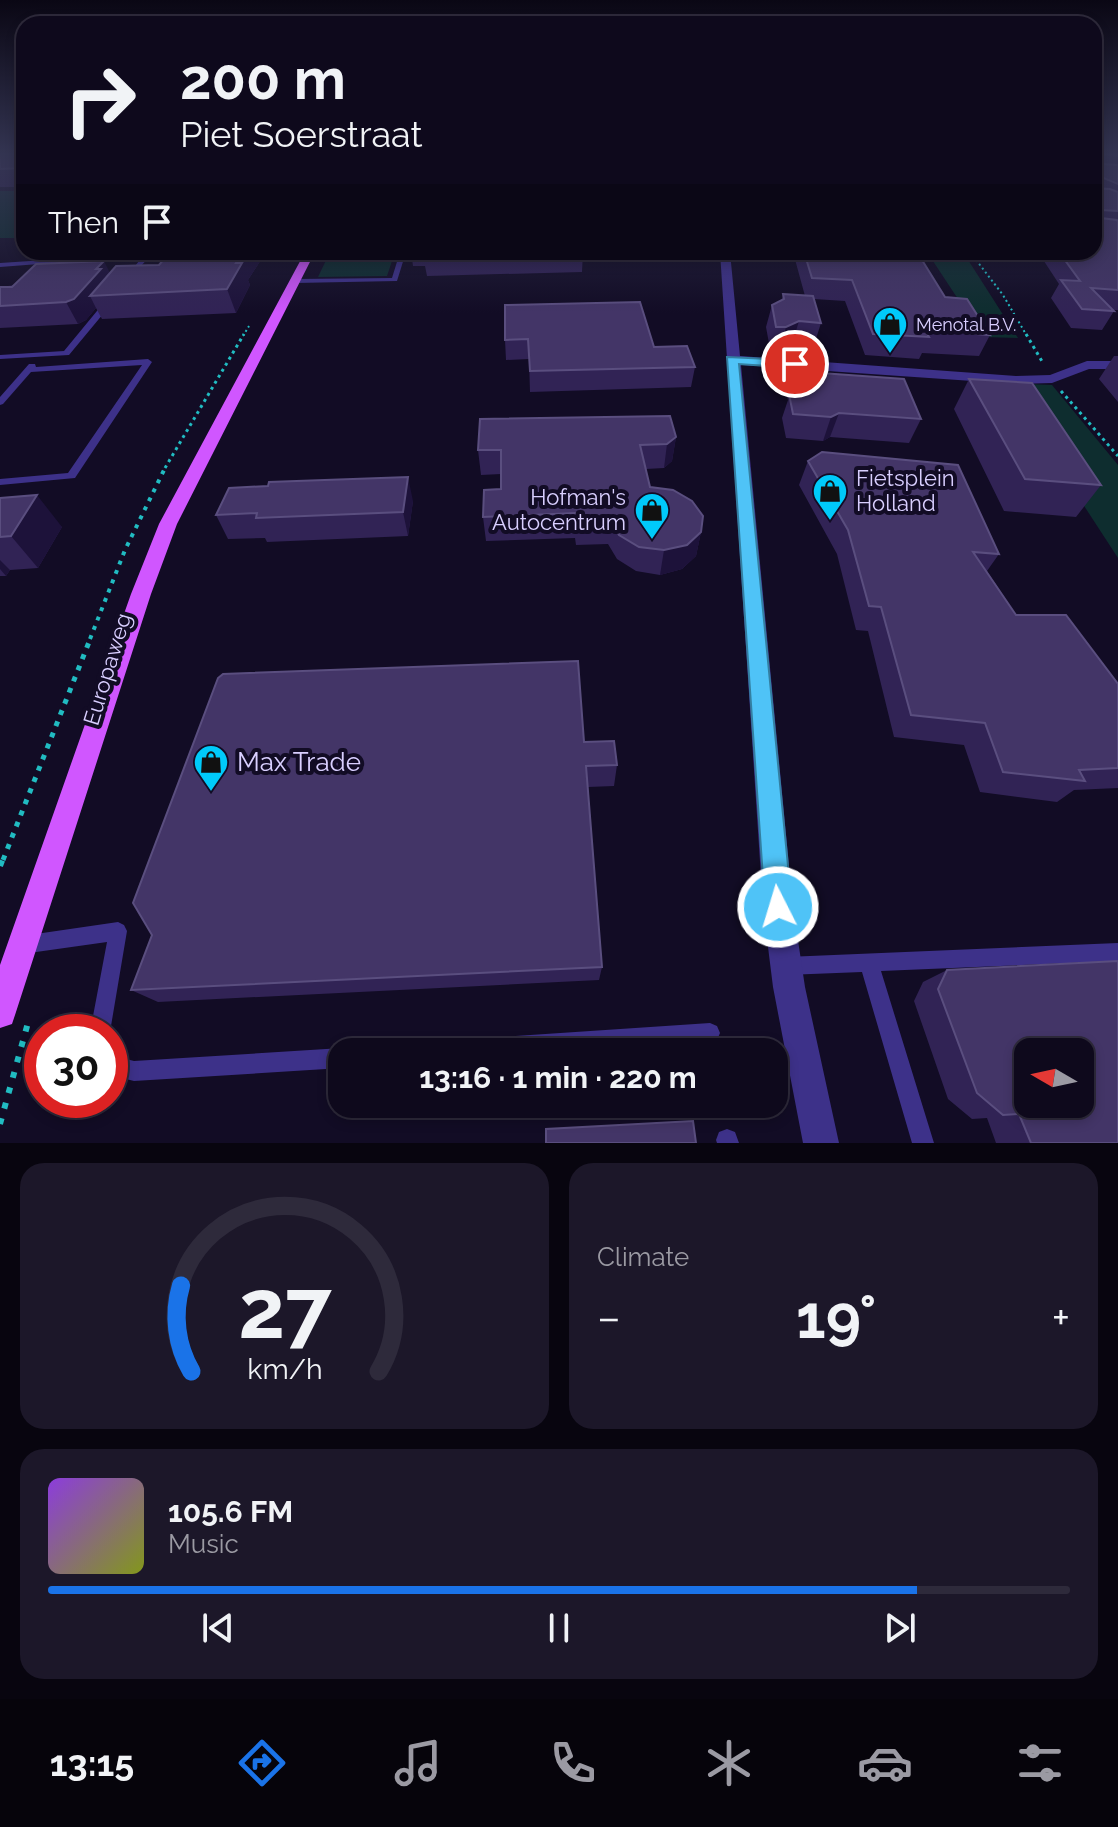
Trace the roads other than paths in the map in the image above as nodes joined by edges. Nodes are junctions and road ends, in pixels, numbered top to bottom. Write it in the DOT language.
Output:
graph roads {
  1 [pos="68,260"];
  2 [pos="144,260"];
  3 [pos="306,260"];
  4 [pos="401,260"];
  5 [pos="726,260"];
  6 [pos="0,265"];
  7 [pos="295,281"];
  8 [pos="121,287"];
  9 [pos="112,298"];
  10 [pos="42,355"];
  11 [pos="0,357"];
  12 [pos="732,360"];
  13 [pos="1118,365"];
  14 [pos="28,370"];
  15 [pos="0,402"];
  16 [pos="0,482"];
  17 [pos="22,945"];
  18 [pos="1118,952"];
  19 [pos="869,963"];
  20 [pos="786,966"];
  21 [pos="0,1012"];
  22 [pos="103,1014"];
  23 [pos="710,1033"];
  24 [pos="635,1038"];
  25 [pos="328,1059"];
  26 [pos="128,1070"];
  27 [pos="821,1143"];
  28 [pos="923,1143"];
  1 -- 6 [label="lane"];
  2 -- 8 [label="lane"];
  3 -- 7 [label="main road, Europaweg"];
  4 -- 7 [label="lane"];
  5 -- 12 [label="street"];
  7 -- 17 [label="main road, Europaweg"];
  9 -- 10 [label="lane"];
  10 -- 11 [label="lane"];
  10 -- 14 [label="lane"];
  12 -- 13 [label="street"];
  12 -- 20 [label="street"];
  14 -- 15 [label="lane"];
  14 -- 16 [label="lane"];
  17 -- 21 [label="main road, Europaweg"];
  17 -- 22 [label="lane"];
  18 -- 19 [label="lane"];
  19 -- 20 [label="lane"];
  19 -- 28 [label="lane"];
  20 -- 27 [label="street"];
  23 -- 24 [label="lane"];
  25 -- 26 [label="lane"];
}
